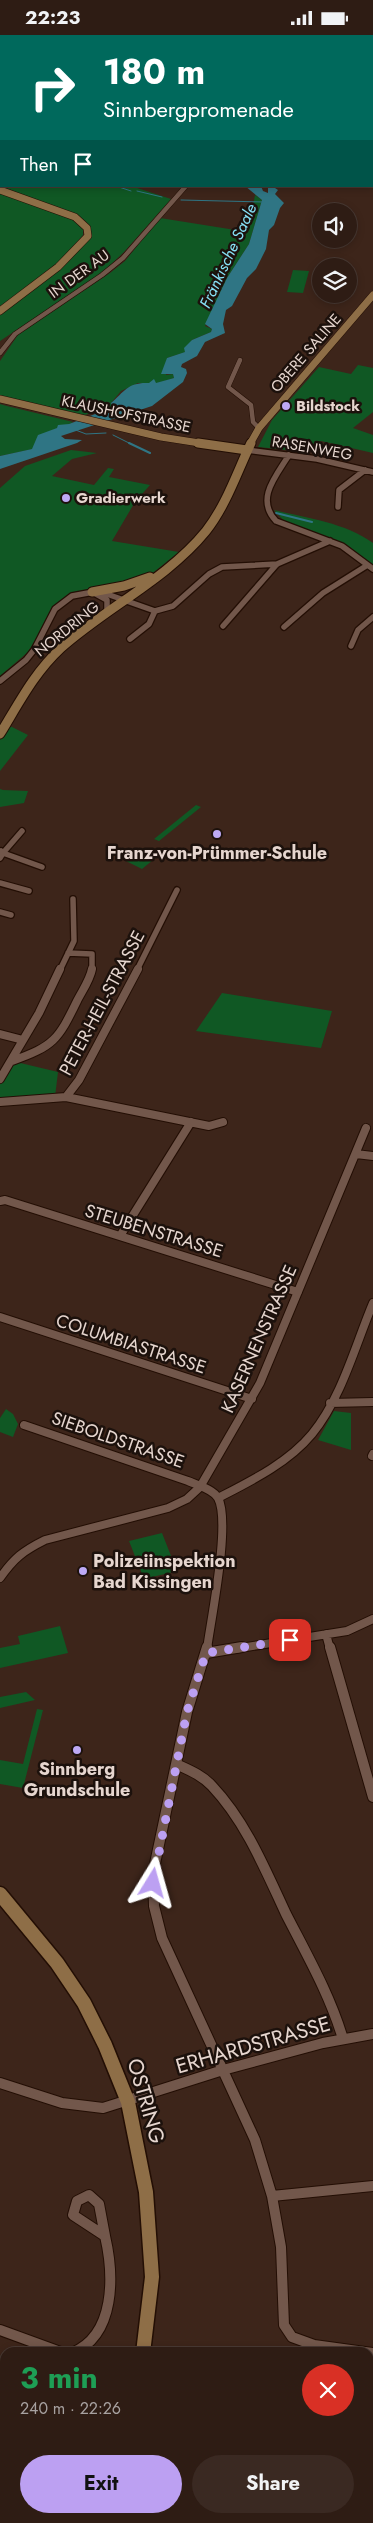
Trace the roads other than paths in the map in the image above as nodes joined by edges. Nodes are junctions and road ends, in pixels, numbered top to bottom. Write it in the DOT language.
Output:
graph roads {
  1 [pos="185,187"];
  2 [pos="0,190"];
  3 [pos="373,295"];
  4 [pos="0,311"];
  5 [pos="0,353"];
  6 [pos="240,360"];
  7 [pos="0,399"];
  8 [pos="259,428"];
  9 [pos="247,450"];
  10 [pos="288,455"];
  11 [pos="365,470"];
  12 [pos="373,473"];
  13 [pos="338,507"];
  14 [pos="330,541"];
  15 [pos="278,565"];
  16 [pos="366,566"];
  17 [pos="373,569"];
  18 [pos="156,574"];
  19 [pos="92,592"];
  20 [pos="126,600"];
  21 [pos="155,611"];
  22 [pos="107,613"];
  23 [pos="373,617"];
  24 [pos="223,627"];
  25 [pos="284,627"];
  26 [pos="130,639"];
  27 [pos="351,647"];
  28 [pos="0,681"];
  29 [pos="0,734"];
  30 [pos="22,831"];
  31 [pos="1,854"];
  32 [pos="42,867"];
  33 [pos="0,883"];
  34 [pos="177,890"];
  35 [pos="29,891"];
  36 [pos="73,899"];
  37 [pos="0,912"];
  38 [pos="11,915"];
  39 [pos="68,953"];
  40 [pos="0,1034"];
  41 [pos="23,1039"];
  42 [pos="12,1061"];
  43 [pos="0,1079"];
  44 [pos="66,1097"];
  45 [pos="0,1102"];
  46 [pos="223,1122"];
  47 [pos="191,1123"];
  48 [pos="366,1128"];
  49 [pos="356,1154"];
  50 [pos="373,1156"];
  51 [pos="0,1201"];
  52 [pos="120,1236"];
  53 [pos="298,1292"];
  54 [pos="373,1303"];
  55 [pos="0,1317"];
  56 [pos="252,1399"];
  57 [pos="373,1402"];
  58 [pos="330,1403"];
  59 [pos="24,1425"];
  60 [pos="200,1487"];
  61 [pos="218,1498"];
  62 [pos="0,1578"];
  63 [pos="373,1619"];
  64 [pos="326,1634"];
  65 [pos="206,1653"];
  66 [pos="176,1764"];
  67 [pos="373,1797"];
  68 [pos="0,1895"];
  69 [pos="373,2034"];
  70 [pos="343,2039"];
  71 [pos="223,2070"];
  72 [pos="0,2083"];
  73 [pos="128,2102"];
  74 [pos="373,2186"];
  75 [pos="272,2196"];
  76 [pos="106,2237"];
  77 [pos="0,2330"];
  78 [pos="44,2347"];
  79 [pos="85,2347"];
  80 [pos="144,2347"];
  81 [pos="329,2347"];
  1 -- 5 [label="street, IN DER AU"];
  2 -- 4 [label="main road"];
  3 -- 8 [label="main road, OBERE SALINE"];
  6 -- 8 [label="street"];
  7 -- 9 [label="main road, KLAUSHOFSTRASSE"];
  8 -- 9 [label="main road, OBERE SALINE"];
  9 -- 10 [label="street, RASENWEG"];
  9 -- 18 [label="main road, OBERE SALINE"];
  10 -- 11 [label="street, RASENWEG"];
  10 -- 14 [label="street"];
  11 -- 12 [label="street, RASENWEG"];
  11 -- 13 [label="street"];
  14 -- 15 [label="street"];
  14 -- 16 [label="street"];
  15 -- 21 [label="street"];
  15 -- 24 [label="street"];
  16 -- 17 [label="street"];
  16 -- 25 [label="street"];
  18 -- 19 [label="main road"];
  18 -- 20 [label="main road, NORDRING"];
  19 -- 20 [label="street"];
  19 -- 22 [label="street"];
  19 -- 28 [label="street"];
  20 -- 21 [label="street"];
  20 -- 22 [label="main road, NORDRING"];
  21 -- 26 [label="street"];
  22 -- 29 [label="main road, NORDRING"];
  23 -- 27 [label="street"];
  30 -- 31 [label="street"];
  31 -- 32 [label="street"];
  33 -- 35 [label="street"];
  34 -- 44 [label="street, PETER-HEIL-STRASSE"];
  36 -- 39 [label="street"];
  37 -- 38 [label="street"];
  39 -- 41 [label="street"];
  39 -- 42 [label="street"];
  40 -- 41 [label="street"];
  41 -- 42 [label="street"];
  42 -- 43 [label="street"];
  44 -- 45 [label="street, PETER-HEIL-STRASSE"];
  44 -- 47 [label="street"];
  46 -- 47 [label="street"];
  47 -- 52 [label="street"];
  48 -- 49 [label="street, KASERNENSTRASSE"];
  49 -- 50 [label="street"];
  49 -- 53 [label="street, KASERNENSTRASSE"];
  51 -- 52 [label="street, STEUBENSTRASSE"];
  52 -- 53 [label="street, STEUBENSTRASSE"];
  53 -- 56 [label="street, KASERNENSTRASSE"];
  54 -- 58 [label="street"];
  55 -- 56 [label="street, COLUMBIASTRASSE"];
  56 -- 60 [label="street, KASERNENSTRASSE"];
  57 -- 58 [label="street"];
  58 -- 61 [label="street"];
  59 -- 60 [label="street, SIEBOLDSTRASSE"];
  60 -- 61 [label="street, SIEBOLDSTRASSE"];
  60 -- 62 [label="street, KASERNENSTRASSE"];
  61 -- 65 [label="street"];
  63 -- 64 [label="street"];
  64 -- 65 [label="street"];
  64 -- 67 [label="street"];
  65 -- 66 [label="street"];
  66 -- 70 [label="street"];
  66 -- 71 [label="street"];
  68 -- 73 [label="main road, OSTRING"];
  69 -- 70 [label="street, ERHARDSTRASSE"];
  70 -- 71 [label="street, ERHARDSTRASSE"];
  71 -- 73 [label="street, ERHARDSTRASSE"];
  71 -- 75 [label="street"];
  72 -- 73 [label="street, ERHARDSTRASSE"];
  73 -- 80 [label="main road, OSTRING"];
  74 -- 75 [label="street"];
  75 -- 81 [label="street"];
  76 -- 79 [label="street"];
  77 -- 78 [label="street"];
}
